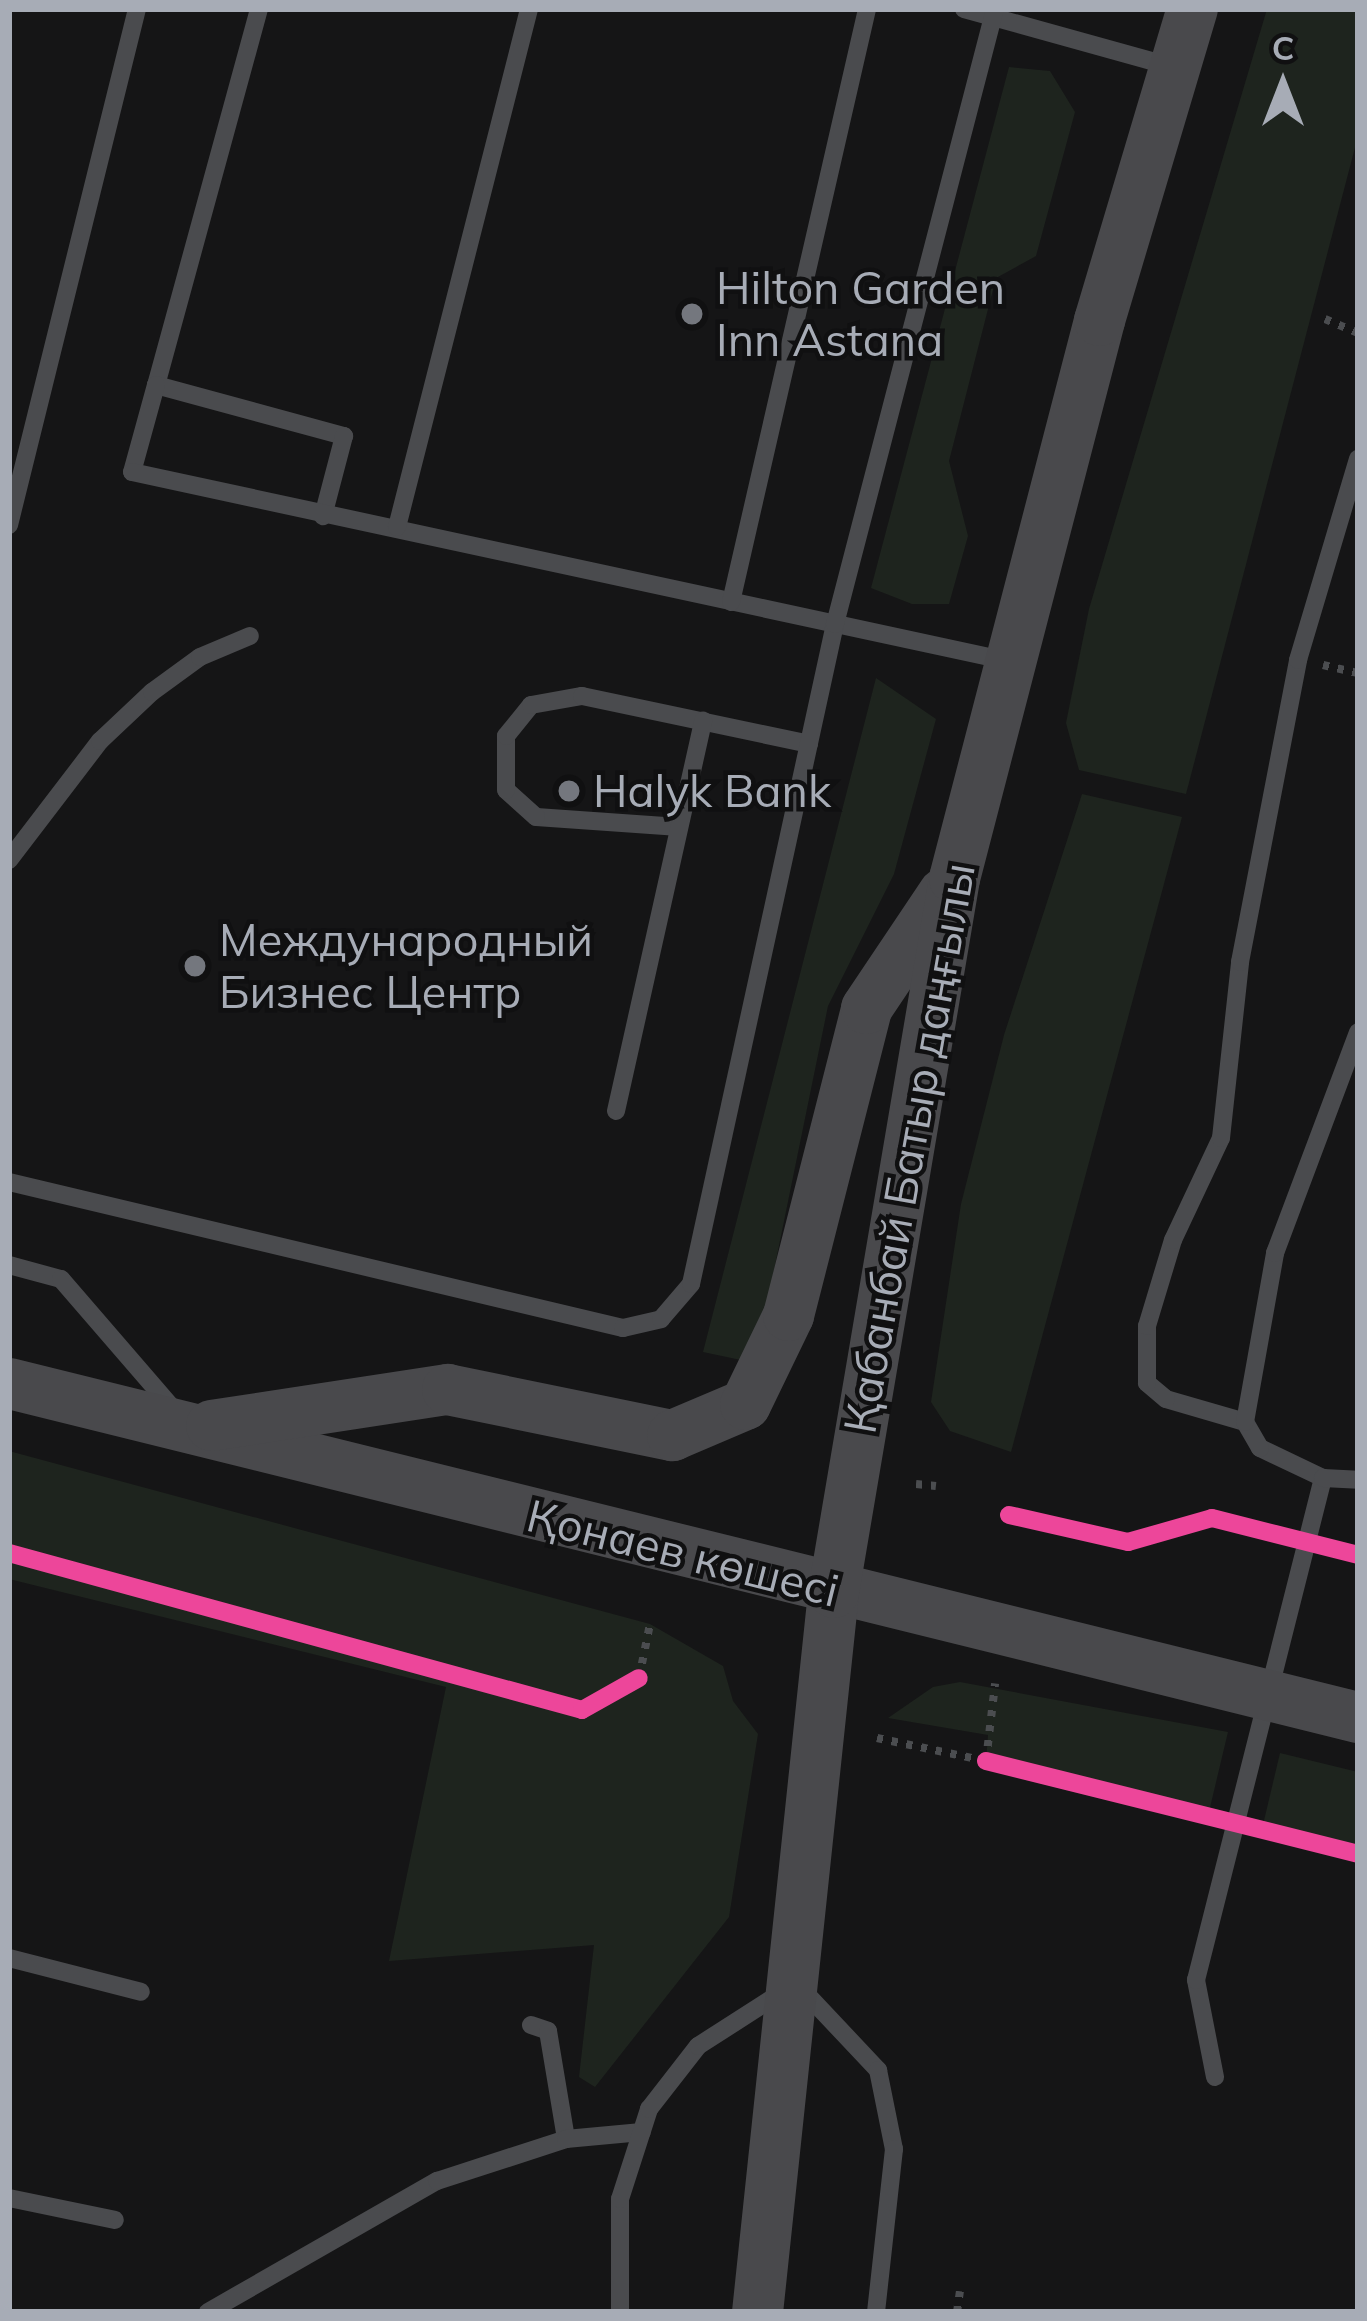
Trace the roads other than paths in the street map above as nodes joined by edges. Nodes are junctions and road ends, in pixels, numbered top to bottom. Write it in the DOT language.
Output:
graph roads {
  1 [pos="137,9"];
  2 [pos="259,9"];
  3 [pos="529,9"];
  4 [pos="867,9"];
  5 [pos="964,9"];
  6 [pos="1192,9"];
  7 [pos="994,13"];
  8 [pos="1173,67"];
  9 [pos="156,385"];
  10 [pos="1358,459"];
  11 [pos="323,516"];
  12 [pos="9,526"];
  13 [pos="397,526"];
  14 [pos="730,602"];
  15 [pos="835,624"];
  16 [pos="250,636"];
  17 [pos="1012,662"];
  18 [pos="703,721"];
  19 [pos="809,743"];
  20 [pos="679,827"];
  21 [pos="9,860"];
  22 [pos="954,878"];
  23 [pos="1358,1031"];
  24 [pos="616,1111"];
  25 [pos="9,1182"];
  26 [pos="9,1265"];
  27 [pos="9,1382"];
  28 [pos="1245,1422"];
  29 [pos="190,1428"];
  30 [pos="1323,1478"];
  31 [pos="1358,1480"];
  32 [pos="833,1592"];
  33 [pos="1269,1696"];
  34 [pos="1358,1718"];
  35 [pos="9,1958"];
  36 [pos="796,1983"];
  37 [pos="141,1992"];
  38 [pos="531,2025"];
  39 [pos="1215,2077"];
  40 [pos="642,2132"];
  41 [pos="566,2139"];
  42 [pos="9,2198"];
  43 [pos="115,2220"];
  44 [pos="208,2312"];
  45 [pos="620,2312"];
  46 [pos="757,2312"];
  47 [pos="877,2312"];
  1 -- 12 [label="lane"];
  2 -- 9 [label="lane"];
  3 -- 13 [label="lane"];
  4 -- 14 [label="lane"];
  5 -- 7 [label="lane"];
  6 -- 8 [label="main road, Қабанбай Батыр даңғылы"];
  7 -- 8 [label="lane"];
  7 -- 15 [label="lane"];
  8 -- 17 [label="main road, Қабанбай Батыр даңғылы"];
  9 -- 11 [label="lane"];
  9 -- 11 [label="lane"];
  10 -- 28 [label="lane"];
  11 -- 13 [label="lane"];
  13 -- 14 [label="lane"];
  14 -- 15 [label="lane"];
  15 -- 17 [label="lane"];
  15 -- 19 [label="lane"];
  16 -- 21 [label="lane"];
  17 -- 22 [label="main road, Қабанбай Батыр даңғылы"];
  18 -- 19 [label="lane"];
  18 -- 20 [label="lane"];
  18 -- 20 [label="lane"];
  19 -- 25 [label="lane"];
  20 -- 24 [label="lane"];
  22 -- 29 [label="main road"];
  22 -- 32 [label="main road, Қабанбай Батыр даңғылы"];
  23 -- 28 [label="lane"];
  26 -- 29 [label="lane"];
  27 -- 29 [label="main road, Қонаев көшесі"];
  28 -- 30 [label="lane"];
  29 -- 32 [label="main road, Қонаев көшесі"];
  30 -- 31 [label="lane"];
  30 -- 33 [label="lane"];
  32 -- 33 [label="main road, Қонаев көшесі"];
  32 -- 36 [label="main road, Қабанбай Батыр даңғылы"];
  33 -- 34 [label="main road, Қонаев көшесі"];
  33 -- 39 [label="lane"];
  35 -- 37 [label="lane"];
  36 -- 40 [label="lane"];
  36 -- 46 [label="main road, Қабанбай Батыр даңғылы"];
  36 -- 47 [label="lane"];
  38 -- 41 [label="lane"];
  40 -- 41 [label="lane"];
  40 -- 45 [label="lane"];
  41 -- 44 [label="lane"];
  42 -- 43 [label="lane"];
}
